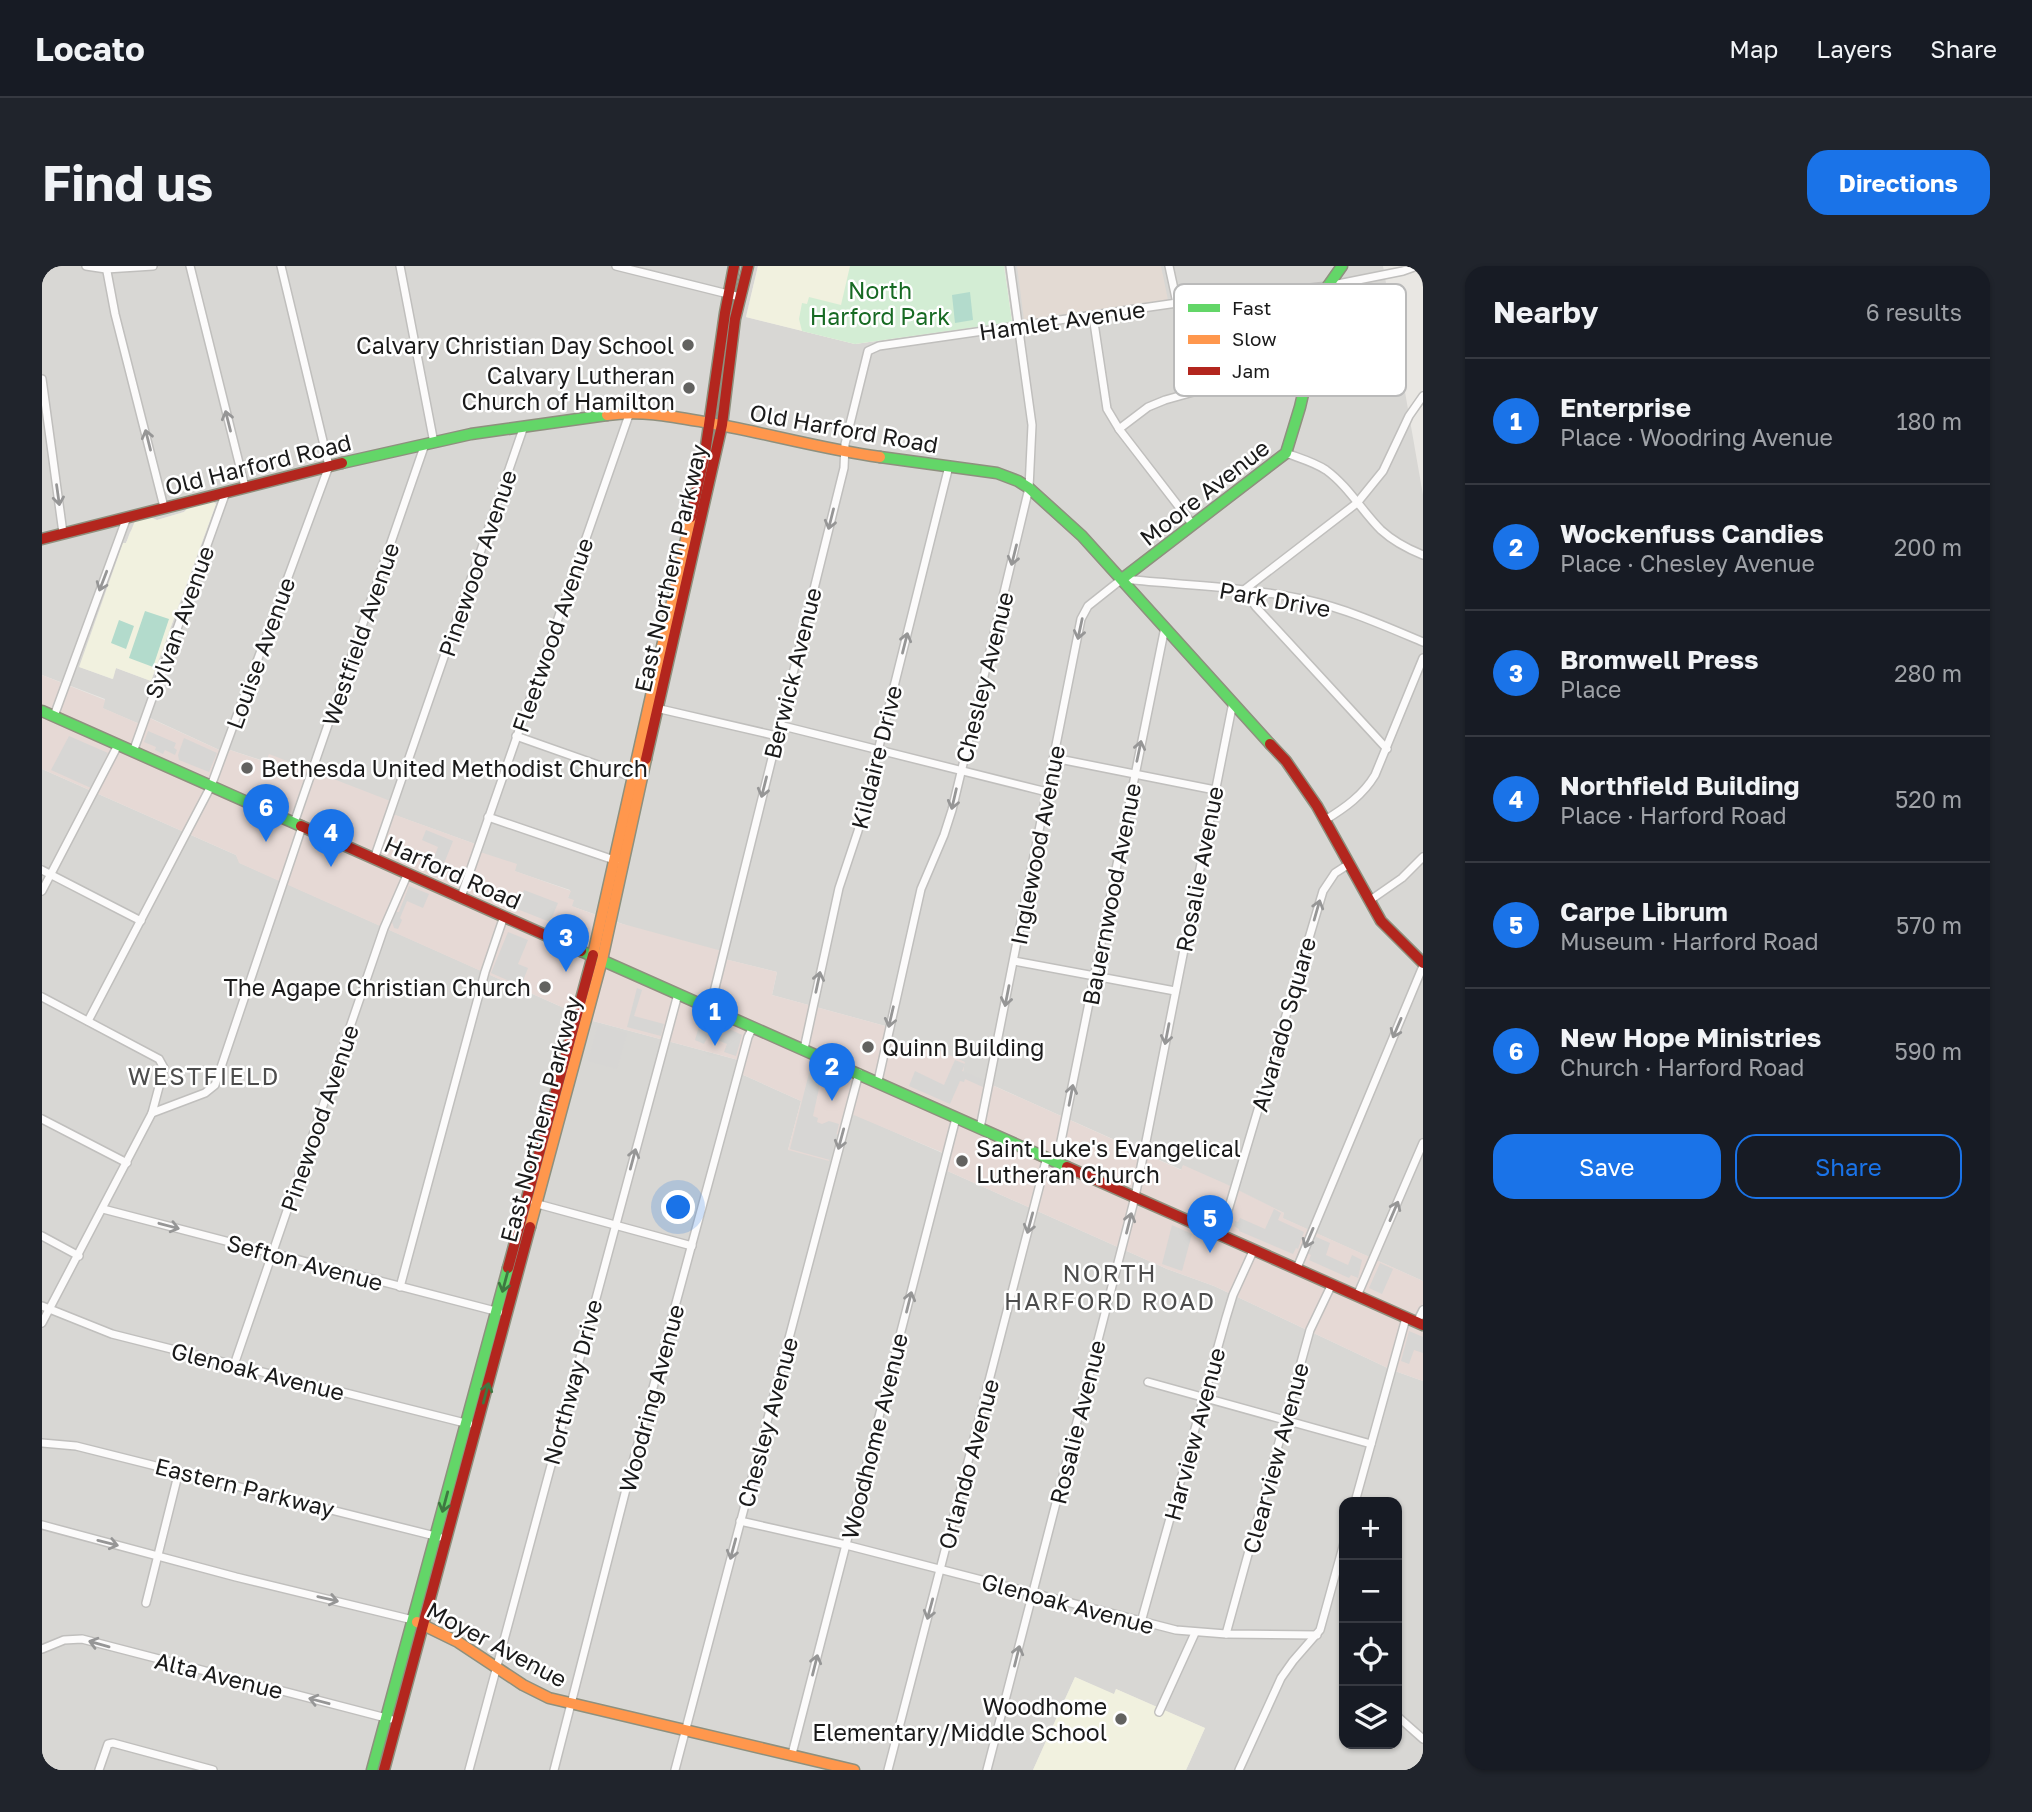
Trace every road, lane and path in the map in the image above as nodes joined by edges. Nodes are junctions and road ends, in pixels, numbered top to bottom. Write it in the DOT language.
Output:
graph roads {
  1 [pos="86,266"];
  2 [pos="153,266"];
  3 [pos="190,266"];
  4 [pos="281,266"];
  5 [pos="400,266"];
  6 [pos="616,266"];
  7 [pos="734,266"];
  8 [pos="748,266"];
  9 [pos="1010,266"];
  10 [pos="1170,266"];
  11 [pos="1342,266"];
  12 [pos="1417,266"];
  13 [pos="106,267"];
  14 [pos="1329,284"];
  15 [pos="1338,284"];
  16 [pos="1174,287"];
  17 [pos="727,295"];
  18 [pos="740,297"];
  19 [pos="1174,303"];
  20 [pos="1093,316"];
  21 [pos="1019,326"];
  22 [pos="879,346"];
  23 [pos="42,379"];
  24 [pos="1179,396"];
  25 [pos="1301,396"];
  26 [pos="1423,396"];
  27 [pos="630,412"];
  28 [pos="711,423"];
  29 [pos="722,425"];
  30 [pos="524,426"];
  31 [pos="1119,429"];
  32 [pos="429,443"];
  33 [pos="845,452"];
  34 [pos="1286,453"];
  35 [pos="329,466"];
  36 [pos="949,466"];
  37 [pos="245,487"];
  38 [pos="1029,488"];
  39 [pos="226,492"];
  40 [pos="1357,503"];
  41 [pos="164,507"];
  42 [pos="127,517"];
  43 [pos="1193,525"];
  44 [pos="63,533"];
  45 [pos="42,539"];
  46 [pos="690,542"];
  47 [pos="1423,555"];
  48 [pos="1122,579"];
  49 [pos="1244,590"];
  50 [pos="1165,627"];
  51 [pos="1423,642"];
  52 [pos="1423,658"];
  53 [pos="1233,702"];
  54 [pos="653,707"];
  55 [pos="42,711"];
  56 [pos="54,716"];
  57 [pos="779,725"];
  58 [pos="516,736"];
  59 [pos="777,736"];
  60 [pos="118,745"];
  61 [pos="878,749"];
  62 [pos="1387,749"];
  63 [pos="133,752"];
  64 [pos="1054,758"];
  65 [pos="961,770"];
  66 [pos="1135,774"];
  67 [pos="637,778"];
  68 [pos="211,786"];
  69 [pos="1215,790"];
  70 [pos="1047,792"];
  71 [pos="488,817"];
  72 [pos="1325,820"];
  73 [pos="298,825"];
  74 [pos="1423,857"];
  75 [pos="374,859"];
  76 [pos="620,863"];
  77 [pos="1349,864"];
  78 [pos="42,870"];
  79 [pos="408,873"];
  80 [pos="51,874"];
  81 [pos="42,891"];
  82 [pos="461,897"];
  83 [pos="1369,901"];
  84 [pos="504,916"];
  85 [pos="141,920"];
  86 [pos="598,958"];
  87 [pos="1014,961"];
  88 [pos="1423,964"];
  89 [pos="1095,976"];
  90 [pos="1175,991"];
  91 [pos="678,994"];
  92 [pos="42,997"];
  93 [pos="710,1008"];
  94 [pos="89,1021"];
  95 [pos="753,1027"];
  96 [pos="804,1049"];
  97 [pos="859,1073"];
  98 [pos="878,1081"];
  99 [pos="152,1113"];
  100 [pos="956,1118"];
  101 [pos="42,1119"];
  102 [pos="980,1128"];
  103 [pos="1423,1143"];
  104 [pos="1052,1159"];
  105 [pos="127,1163"];
  106 [pos="1135,1196"];
  107 [pos="532,1202"];
  108 [pos="103,1209"];
  109 [pos="615,1224"];
  110 [pos="1221,1234"];
  111 [pos="42,1236"];
  112 [pos="692,1246"];
  113 [pos="1254,1249"];
  114 [pos="273,1253"];
  115 [pos="79,1256"];
  116 [pos="1297,1268"];
  117 [pos="1332,1284"];
  118 [pos="400,1287"];
  119 [pos="1357,1296"];
  120 [pos="46,1308"];
  121 [pos="1423,1310"];
  122 [pos="502,1313"];
  123 [pos="1406,1318"];
  124 [pos="42,1323"];
  125 [pos="1420,1324"];
  126 [pos="234,1364"];
  127 [pos="1148,1382"];
  128 [pos="1203,1398"];
  129 [pos="1284,1421"];
  130 [pos="471,1425"];
  131 [pos="42,1443"];
  132 [pos="1371,1444"];
  133 [pos="179,1471"];
  134 [pos="1356,1497"];
  135 [pos="740,1521"];
  136 [pos="42,1525"];
  137 [pos="441,1537"];
  138 [pos="846,1545"];
  139 [pos="157,1556"];
  140 [pos="1339,1560"];
  141 [pos="940,1569"];
  142 [pos="1033,1594"];
  143 [pos="146,1603"];
  144 [pos="1141,1622"];
  145 [pos="418,1623"];
  146 [pos="1195,1633"];
  147 [pos="1226,1634"];
  148 [pos="1317,1635"];
  149 [pos="42,1648"];
  150 [pos="495,1666"];
  151 [pos="571,1704"];
  152 [pos="1159,1712"];
  153 [pos="385,1718"];
  154 [pos="1402,1720"];
  155 [pos="397,1721"];
  156 [pos="685,1730"];
  157 [pos="1423,1739"];
  158 [pos="792,1755"];
  159 [pos="848,1769"];
  160 [pos="99,1770"];
  161 [pos="213,1770"];
  162 [pos="372,1770"];
  163 [pos="384,1770"];
  164 [pos="469,1770"];
  165 [pos="554,1770"];
  166 [pos="675,1770"];
  167 [pos="888,1770"];
  168 [pos="987,1770"];
  169 [pos="1239,1770"];
  1 -- 13 [label="street"];
  2 -- 13 [label="street"];
  37 -- 3 [label="street, one-way"];
  4 -- 35 [label="street"];
  5 -- 32 [label="street, Westfield Avenue"];
  6 -- 17 [label="street"];
  7 -- 17 [label="main road, East Northern Parkway"];
  8 -- 18 [label="main road, East Northern Parkway"];
  9 -- 21 [label="street, Chesley Avenue"];
  10 -- 16 [label="street"];
  11 -- 14 [label="main road, Moore Avenue"];
  12 -- 15 [label="street, Hamlet Avenue"];
  41 -- 13 [label="street, one-way"];
  17 -- 18 [label="street"];
  17 -- 28 [label="main road, East Northern Parkway"];
  18 -- 29 [label="main road, East Northern Parkway"];
  19 -- 20 [label="street, Hamlet Avenue"];
  20 -- 21 [label="street, Hamlet Avenue"];
  20 -- 31 [label="street"];
  21 -- 22 [label="street, Hamlet Avenue"];
  21 -- 38 [label="street, Chesley Avenue"];
  22 -- 33 [label="street, Berwick Avenue"];
  23 -- 44 [label="street, one-way"];
  24 -- 31 [label="street"];
  25 -- 34 [label="main road, Moore Avenue"];
  26 -- 40 [label="street"];
  27 -- 28 [label="main road, Old Harford Road"];
  27 -- 30 [label="main road, Old Harford Road"];
  27 -- 58 [label="street, Fleetwood Avenue"];
  28 -- 29 [label="main road, Old Harford Road"];
  28 -- 46 [label="main road, East Northern Parkway"];
  29 -- 33 [label="main road, Old Harford Road"];
  29 -- 46 [label="main road, East Northern Parkway"];
  30 -- 32 [label="main road, Old Harford Road"];
  30 -- 75 [label="street, Pinewood Avenue"];
  31 -- 43 [label="street"];
  32 -- 35 [label="main road, Old Harford Road"];
  32 -- 73 [label="street, Westfield Avenue"];
  33 -- 36 [label="main road, Old Harford Road"];
  33 -- 57 [label="street, Berwick Avenue, one-way"];
  34 -- 40 [label="street"];
  34 -- 43 [label="main road, Moore Avenue"];
  35 -- 37 [label="main road, Old Harford Road"];
  35 -- 68 [label="street, Louise Avenue"];
  36 -- 38 [label="main road, Old Harford Road"];
  61 -- 36 [label="street, Kildaire Drive, one-way"];
  37 -- 39 [label="main road, Old Harford Road"];
  38 -- 48 [label="main road, Old Harford Road"];
  38 -- 65 [label="street, Chesley Avenue, one-way"];
  39 -- 41 [label="main road, Old Harford Road"];
  39 -- 63 [label="street, Sylvan Avenue"];
  40 -- 47 [label="street"];
  40 -- 49 [label="street"];
  41 -- 42 [label="main road, Old Harford Road"];
  42 -- 44 [label="main road, Old Harford Road"];
  42 -- 56 [label="street, one-way"];
  43 -- 48 [label="main road, Moore Avenue"];
  44 -- 45 [label="main road, Old Harford Road"];
  46 -- 54 [label="main road, East Northern Parkway"];
  48 -- 49 [label="street, Park Drive"];
  48 -- 50 [label="main road, Old Harford Road"];
  48 -- 64 [label="street, Inglewood Avenue, one-way"];
  49 -- 51 [label="street, Park Drive"];
  49 -- 62 [label="street"];
  50 -- 53 [label="main road, Old Harford Road"];
  66 -- 50 [label="street, Bauernwood Avenue, one-way"];
  52 -- 62 [label="street"];
  53 -- 69 [label="street, Rosalie Avenue"];
  53 -- 72 [label="main road, Old Harford Road"];
  54 -- 59 [label="street"];
  54 -- 67 [label="main road, East Northern Parkway"];
  55 -- 56 [label="main road, Harford Road"];
  56 -- 60 [label="main road, Harford Road"];
  57 -- 59 [label="street, Berwick Avenue"];
  57 -- 61 [label="street"];
  58 -- 67 [label="street"];
  58 -- 71 [label="street, Fleetwood Avenue"];
  59 -- 93 [label="street, Berwick Avenue, one-way"];
  60 -- 63 [label="main road, Harford Road"];
  60 -- 80 [label="street"];
  61 -- 65 [label="street"];
  96 -- 61 [label="street, Kildaire Drive, one-way"];
  62 -- 72 [label="street"];
  63 -- 68 [label="main road, Harford Road"];
  64 -- 66 [label="street"];
  64 -- 70 [label="street, Inglewood Avenue"];
  65 -- 70 [label="street"];
  65 -- 98 [label="street, Chesley Avenue, one-way"];
  66 -- 69 [label="street"];
  66 -- 89 [label="street, Bauernwood Avenue"];
  67 -- 76 [label="main road, East Northern Parkway"];
  68 -- 73 [label="main road, Harford Road"];
  68 -- 85 [label="street, Louise Avenue"];
  69 -- 90 [label="street, Rosalie Avenue"];
  70 -- 87 [label="street, Inglewood Avenue"];
  71 -- 76 [label="street"];
  71 -- 82 [label="street, Fleetwood Avenue"];
  72 -- 77 [label="main road, Old Harford Road"];
  73 -- 75 [label="main road, Harford Road"];
  73 -- 99 [label="street, Westfield Avenue"];
  74 -- 83 [label="street"];
  75 -- 79 [label="main road, Harford Road"];
  76 -- 86 [label="main road, East Northern Parkway"];
  77 -- 83 [label="main road, Old Harford Road"];
  110 -- 77 [label="street, Alvarado Square, one-way"];
  78 -- 80 [label="street"];
  79 -- 82 [label="main road, Harford Road"];
  79 -- 114 [label="street, Pinewood Avenue"];
  80 -- 81 [label="street"];
  80 -- 85 [label="street"];
  82 -- 84 [label="main road, Harford Road"];
  83 -- 88 [label="main road, Old Harford Road"];
  84 -- 86 [label="main road, Harford Road"];
  84 -- 118 [label="street"];
  85 -- 94 [label="street, Louise Avenue"];
  86 -- 91 [label="main road, Harford Road"];
  86 -- 107 [label="main road, East Northern Parkway"];
  87 -- 89 [label="street"];
  87 -- 102 [label="street, Inglewood Avenue, one-way"];
  88 -- 116 [label="street, one-way"];
  89 -- 90 [label="street"];
  104 -- 89 [label="street, Bauernwood Avenue, one-way"];
  90 -- 106 [label="street, Rosalie Avenue, one-way"];
  91 -- 93 [label="main road, Harford Road"];
  109 -- 91 [label="street, Northway Drive, one-way"];
  92 -- 94 [label="street"];
  93 -- 95 [label="main road, Harford Road"];
  94 -- 99 [label="street"];
  95 -- 96 [label="main road, Harford Road"];
  95 -- 112 [label="street, Woodring Avenue"];
  96 -- 97 [label="main road, Harford Road"];
  97 -- 98 [label="main road, Harford Road"];
  97 -- 135 [label="street, Chesley Avenue, one-way"];
  98 -- 100 [label="main road, Harford Road"];
  99 -- 105 [label="street"];
  100 -- 102 [label="main road, Harford Road"];
  138 -- 100 [label="street, Woodhome Avenue, one-way"];
  101 -- 105 [label="street"];
  102 -- 104 [label="main road, Harford Road"];
  119 -- 103 [label="street, one-way"];
  104 -- 106 [label="main road, Harford Road"];
  104 -- 141 [label="street, Orlando Avenue, one-way"];
  105 -- 108 [label="street"];
  106 -- 110 [label="main road, Harford Road"];
  142 -- 106 [label="street, Rosalie Avenue, one-way"];
  107 -- 109 [label="street"];
  107 -- 122 [label="main road, East Northern Parkway"];
  108 -- 114 [label="street, Sefton Avenue, one-way"];
  108 -- 115 [label="street"];
  109 -- 112 [label="street"];
  109 -- 150 [label="street, Northway Drive"];
  110 -- 113 [label="main road, Harford Road"];
  111 -- 115 [label="street"];
  112 -- 151 [label="street, Woodring Avenue"];
  113 -- 116 [label="main road, Harford Road"];
  113 -- 128 [label="street, Harview Avenue"];
  114 -- 118 [label="street, Sefton Avenue"];
  114 -- 126 [label="street, Pinewood Avenue"];
  115 -- 120 [label="street"];
  116 -- 117 [label="main road, Harford Road"];
  117 -- 119 [label="main road, Harford Road"];
  117 -- 129 [label="street, Clearview Avenue"];
  118 -- 122 [label="street, Sefton Avenue"];
  119 -- 123 [label="main road, Harford Road"];
  120 -- 124 [label="street"];
  120 -- 126 [label="street, Glenoak Avenue"];
  121 -- 125 [label="street"];
  122 -- 130 [label="main road, East Northern Parkway"];
  123 -- 125 [label="main road, Harford Road"];
  123 -- 132 [label="street"];
  126 -- 130 [label="street, Glenoak Avenue"];
  127 -- 128 [label="street"];
  128 -- 129 [label="street"];
  128 -- 144 [label="street, Harview Avenue"];
  129 -- 132 [label="street"];
  129 -- 147 [label="street, Clearview Avenue"];
  130 -- 137 [label="main road, East Northern Parkway"];
  131 -- 133 [label="street, Eastern Parkway"];
  132 -- 134 [label="street"];
  133 -- 137 [label="street, Eastern Parkway"];
  133 -- 139 [label="street"];
  135 -- 138 [label="street, Glenoak Avenue"];
  135 -- 156 [label="street, Chesley Avenue, one-way"];
  136 -- 139 [label="street, Moyer Avenue, one-way"];
  137 -- 145 [label="main road, East Northern Parkway"];
  138 -- 141 [label="street, Glenoak Avenue"];
  158 -- 138 [label="street, Woodhome Avenue, one-way"];
  139 -- 143 [label="street"];
  139 -- 145 [label="street, Moyer Avenue, one-way"];
  140 -- 148 [label="street"];
  141 -- 142 [label="street, Glenoak Avenue"];
  141 -- 167 [label="street, Orlando Avenue, one-way"];
  142 -- 144 [label="street, Glenoak Avenue"];
  168 -- 142 [label="street, Rosalie Avenue, one-way"];
  144 -- 146 [label="street, Glenoak Avenue"];
  145 -- 150 [label="main road, Moyer Avenue"];
  145 -- 153 [label="main road, East Northern Parkway"];
  145 -- 155 [label="main road, East Northern Parkway"];
  146 -- 147 [label="street, Glenoak Avenue"];
  146 -- 152 [label="street"];
  147 -- 148 [label="street, Glenoak Avenue"];
  148 -- 169 [label="street"];
  153 -- 149 [label="street, Alta Avenue, one-way"];
  150 -- 151 [label="main road, Moyer Avenue"];
  150 -- 164 [label="street, Northway Drive"];
  151 -- 156 [label="main road, Moyer Avenue"];
  151 -- 165 [label="street, Woodring Avenue"];
  153 -- 155 [label="street, Alta Avenue"];
  153 -- 162 [label="main road, East Northern Parkway"];
  154 -- 157 [label="street"];
  155 -- 163 [label="main road, East Northern Parkway"];
  156 -- 158 [label="main road, Moyer Avenue"];
  156 -- 166 [label="street, Chesley Avenue"];
  158 -- 159 [label="main road, Moyer Avenue"];
  160 -- 161 [label="street"];
}
